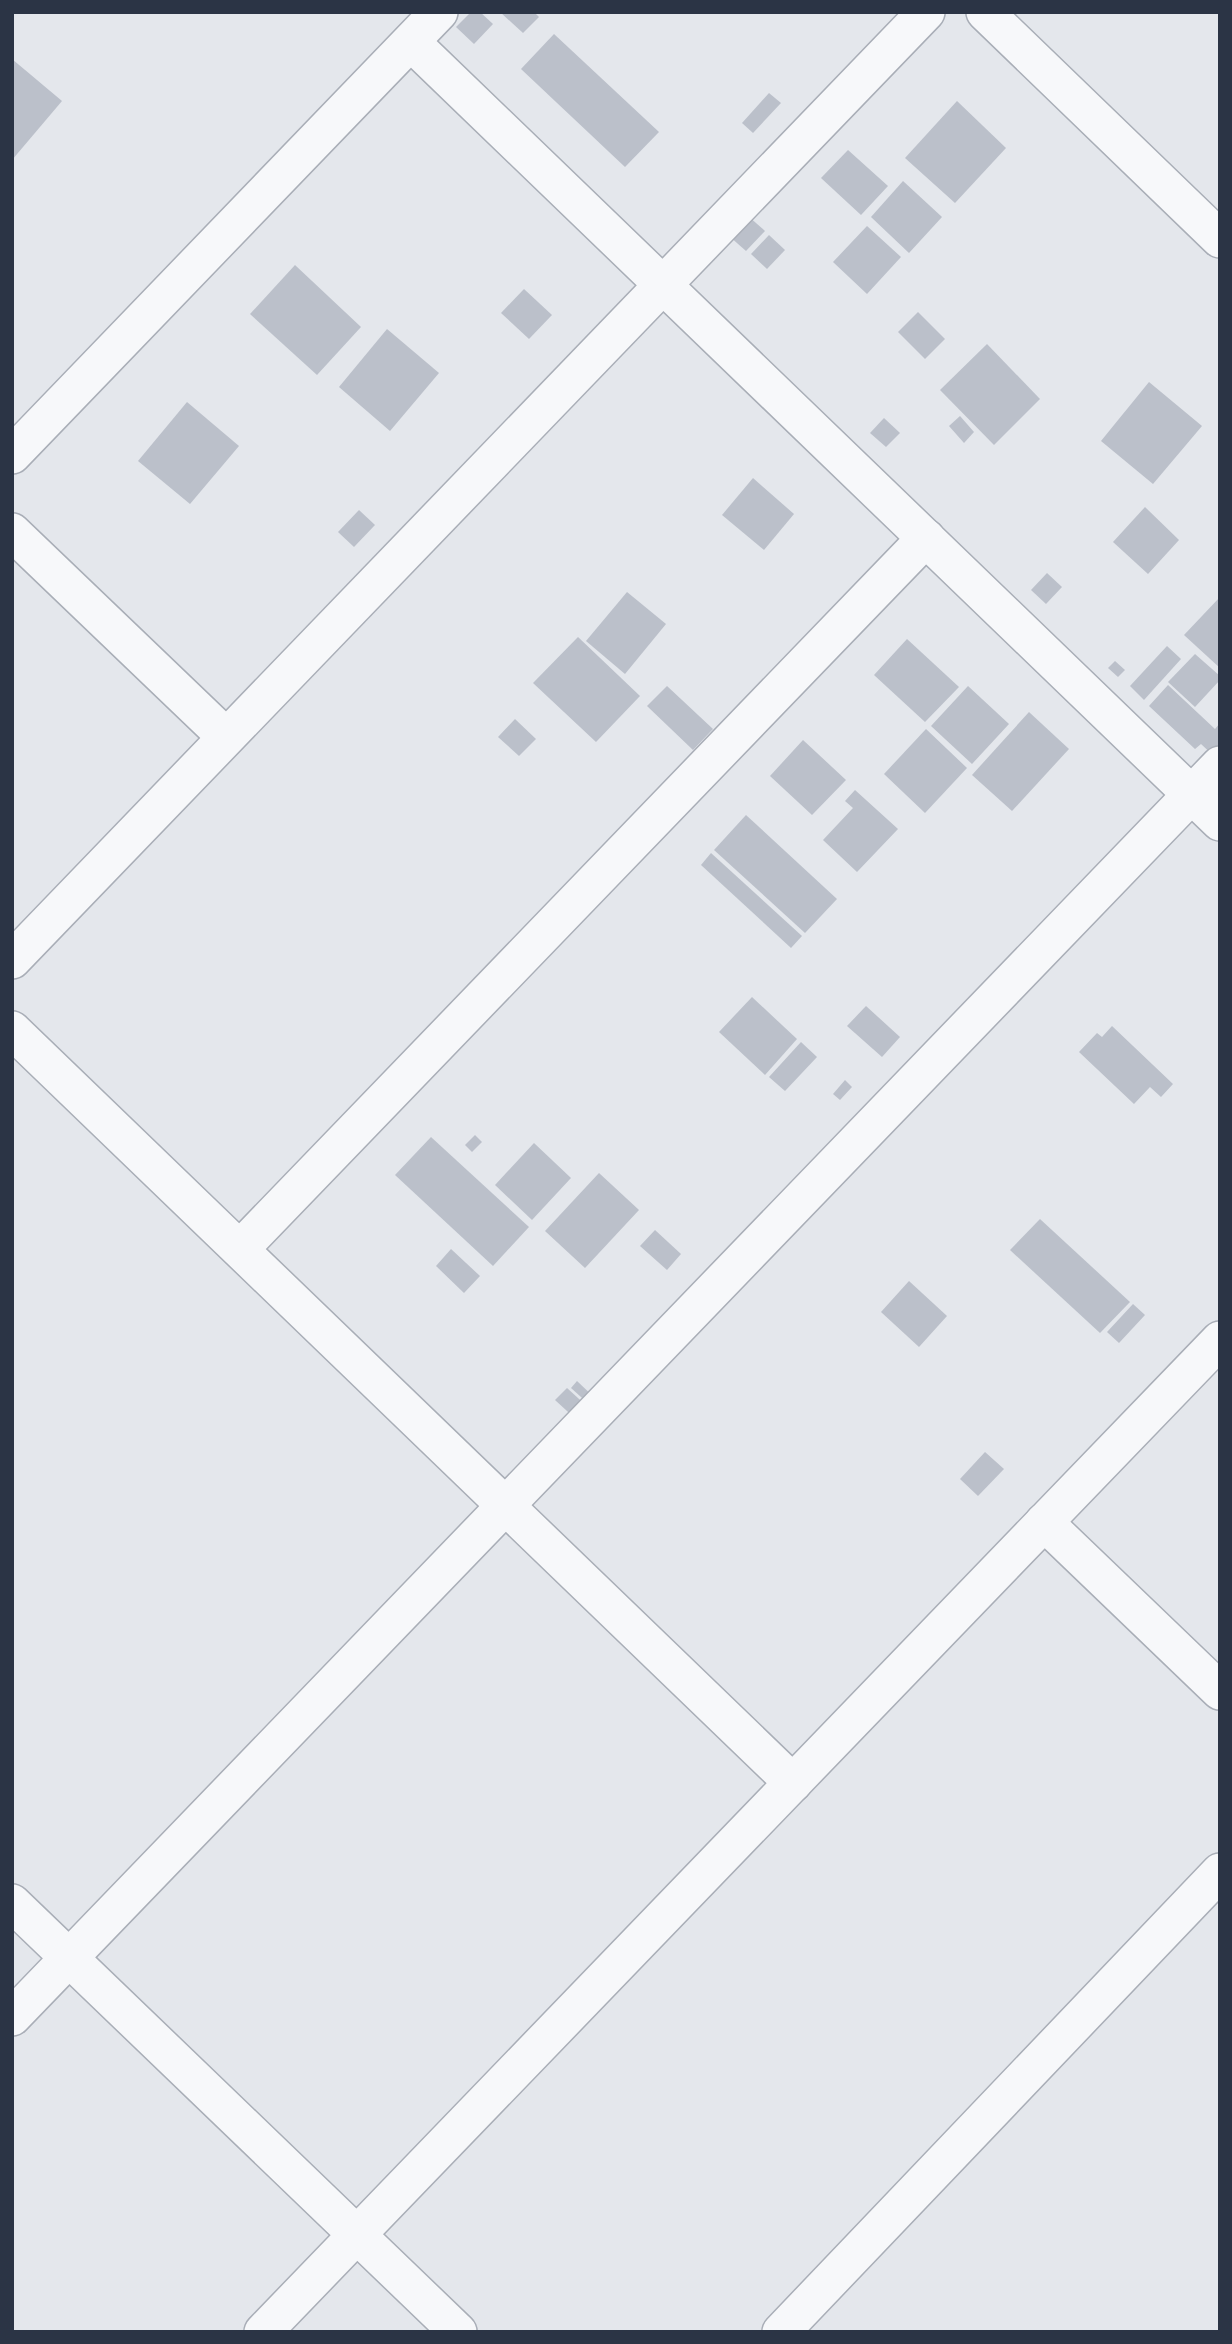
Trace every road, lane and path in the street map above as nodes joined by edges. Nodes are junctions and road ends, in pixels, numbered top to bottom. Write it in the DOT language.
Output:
graph roads {
  1 [pos="439,12"];
  2 [pos="926,12"];
  3 [pos="985,12"];
  4 [pos="411,42"];
  5 [pos="1219,238"];
  6 [pos="663,285"];
  7 [pos="12,455"];
  8 [pos="12,532"];
  9 [pos="926,538"];
  10 [pos="226,737"];
  11 [pos="1220,765"];
  12 [pos="1191,794"];
  13 [pos="1220,822"];
  14 [pos="12,960"];
  15 [pos="12,1030"];
  16 [pos="240,1249"];
  17 [pos="1220,1340"];
  18 [pos="506,1505"];
  19 [pos="1044,1522"];
  20 [pos="1220,1691"];
  21 [pos="793,1783"];
  22 [pos="1220,1872"];
  23 [pos="12,1903"];
  24 [pos="69,1958"];
  25 [pos="12,2017"];
  26 [pos="357,2234"];
  27 [pos="263,2332"];
  28 [pos="458,2332"];
  29 [pos="781,2332"];
  1 -- 4 [label="street"];
  2 -- 6 [label="street"];
  3 -- 5 [label="street"];
  4 -- 6 [label="street"];
  4 -- 7 [label="street"];
  6 -- 9 [label="street"];
  6 -- 10 [label="street"];
  8 -- 10 [label="street"];
  9 -- 12 [label="street"];
  9 -- 16 [label="street"];
  10 -- 14 [label="street"];
  11 -- 12 [label="street"];
  12 -- 13 [label="street"];
  12 -- 18 [label="street"];
  15 -- 16 [label="street"];
  16 -- 18 [label="street"];
  17 -- 19 [label="street"];
  18 -- 21 [label="street"];
  18 -- 24 [label="street"];
  19 -- 20 [label="street"];
  19 -- 21 [label="street"];
  21 -- 26 [label="street"];
  22 -- 29 [label="street"];
  23 -- 24 [label="street"];
  24 -- 25 [label="street"];
  24 -- 26 [label="street"];
  26 -- 27 [label="street"];
  26 -- 28 [label="street"];
}
